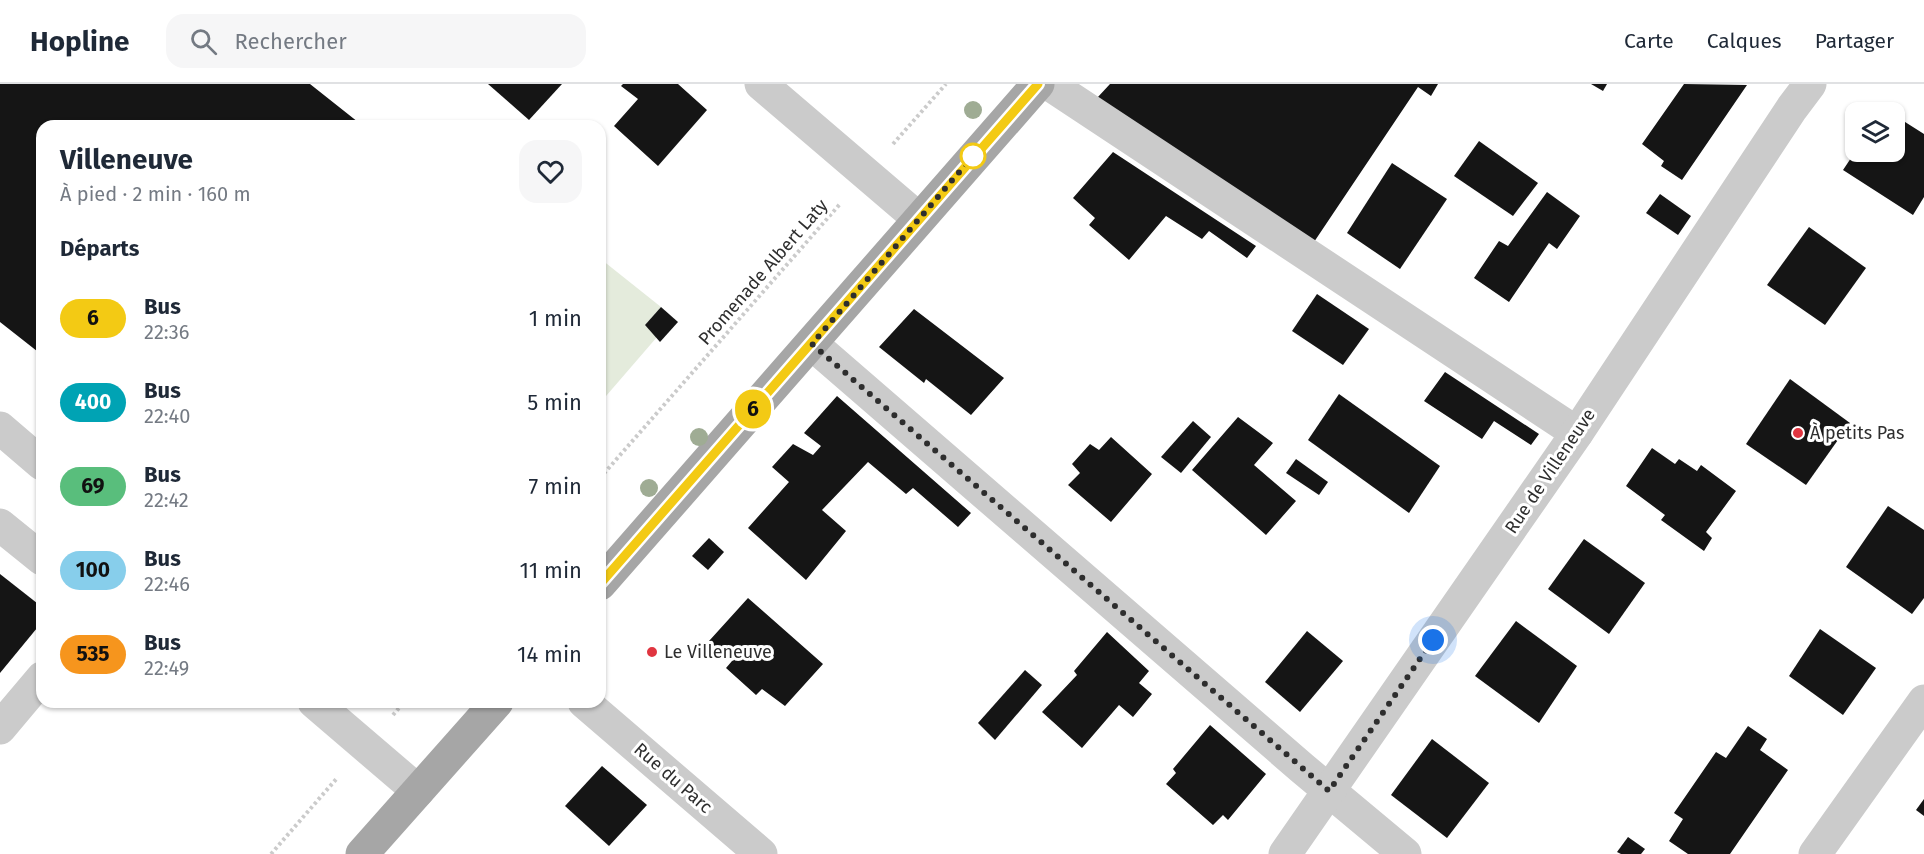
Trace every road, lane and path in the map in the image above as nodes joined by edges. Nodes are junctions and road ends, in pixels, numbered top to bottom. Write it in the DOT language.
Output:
graph roads {
  1 [pos="761,84"];
  2 [pos="946,84"];
  3 [pos="1038,84"];
  4 [pos="1049,84"];
  5 [pos="1810,84"];
  6 [pos="867,174"];
  7 [pos="919,219"];
  8 [pos="812,344"];
  9 [pos="0,428"];
  10 [pos="1577,433"];
  11 [pos="36,459"];
  12 [pos="606,471"];
  13 [pos="0,525"];
  14 [pos="36,554"];
  15 [pos="606,577"];
  16 [pos="36,685"];
  17 [pos="1924,701"];
  18 [pos="321,708"];
  19 [pos="492,708"];
  20 [pos="591,708"];
  21 [pos="0,728"];
  22 [pos="418,791"];
  23 [pos="1329,791"];
  24 [pos="362,854"];
  25 [pos="761,854"];
  26 [pos="1285,854"];
  27 [pos="1405,854"];
  28 [pos="1815,854"];
  1 -- 6 [label="street"];
  2 -- 6 [label="path, Promenade Albert Laty"];
  3 -- 7 [label="main road"];
  4 -- 10 [label="street"];
  5 -- 10 [label="street, Rue de Villeneuve"];
  6 -- 7 [label="street"];
  6 -- 12 [label="path, Promenade Albert Laty"];
  7 -- 8 [label="main road"];
  8 -- 15 [label="main road"];
  8 -- 23 [label="street"];
  9 -- 11 [label="street"];
  10 -- 23 [label="street, Rue de Villeneuve"];
  13 -- 14 [label="street"];
  16 -- 21 [label="street"];
  17 -- 28 [label="street"];
  18 -- 22 [label="street"];
  19 -- 22 [label="main road"];
  20 -- 25 [label="street, Rue du Parc"];
  22 -- 24 [label="main road"];
  23 -- 26 [label="street, Rue de Villeneuve"];
  23 -- 27 [label="street"];
}
